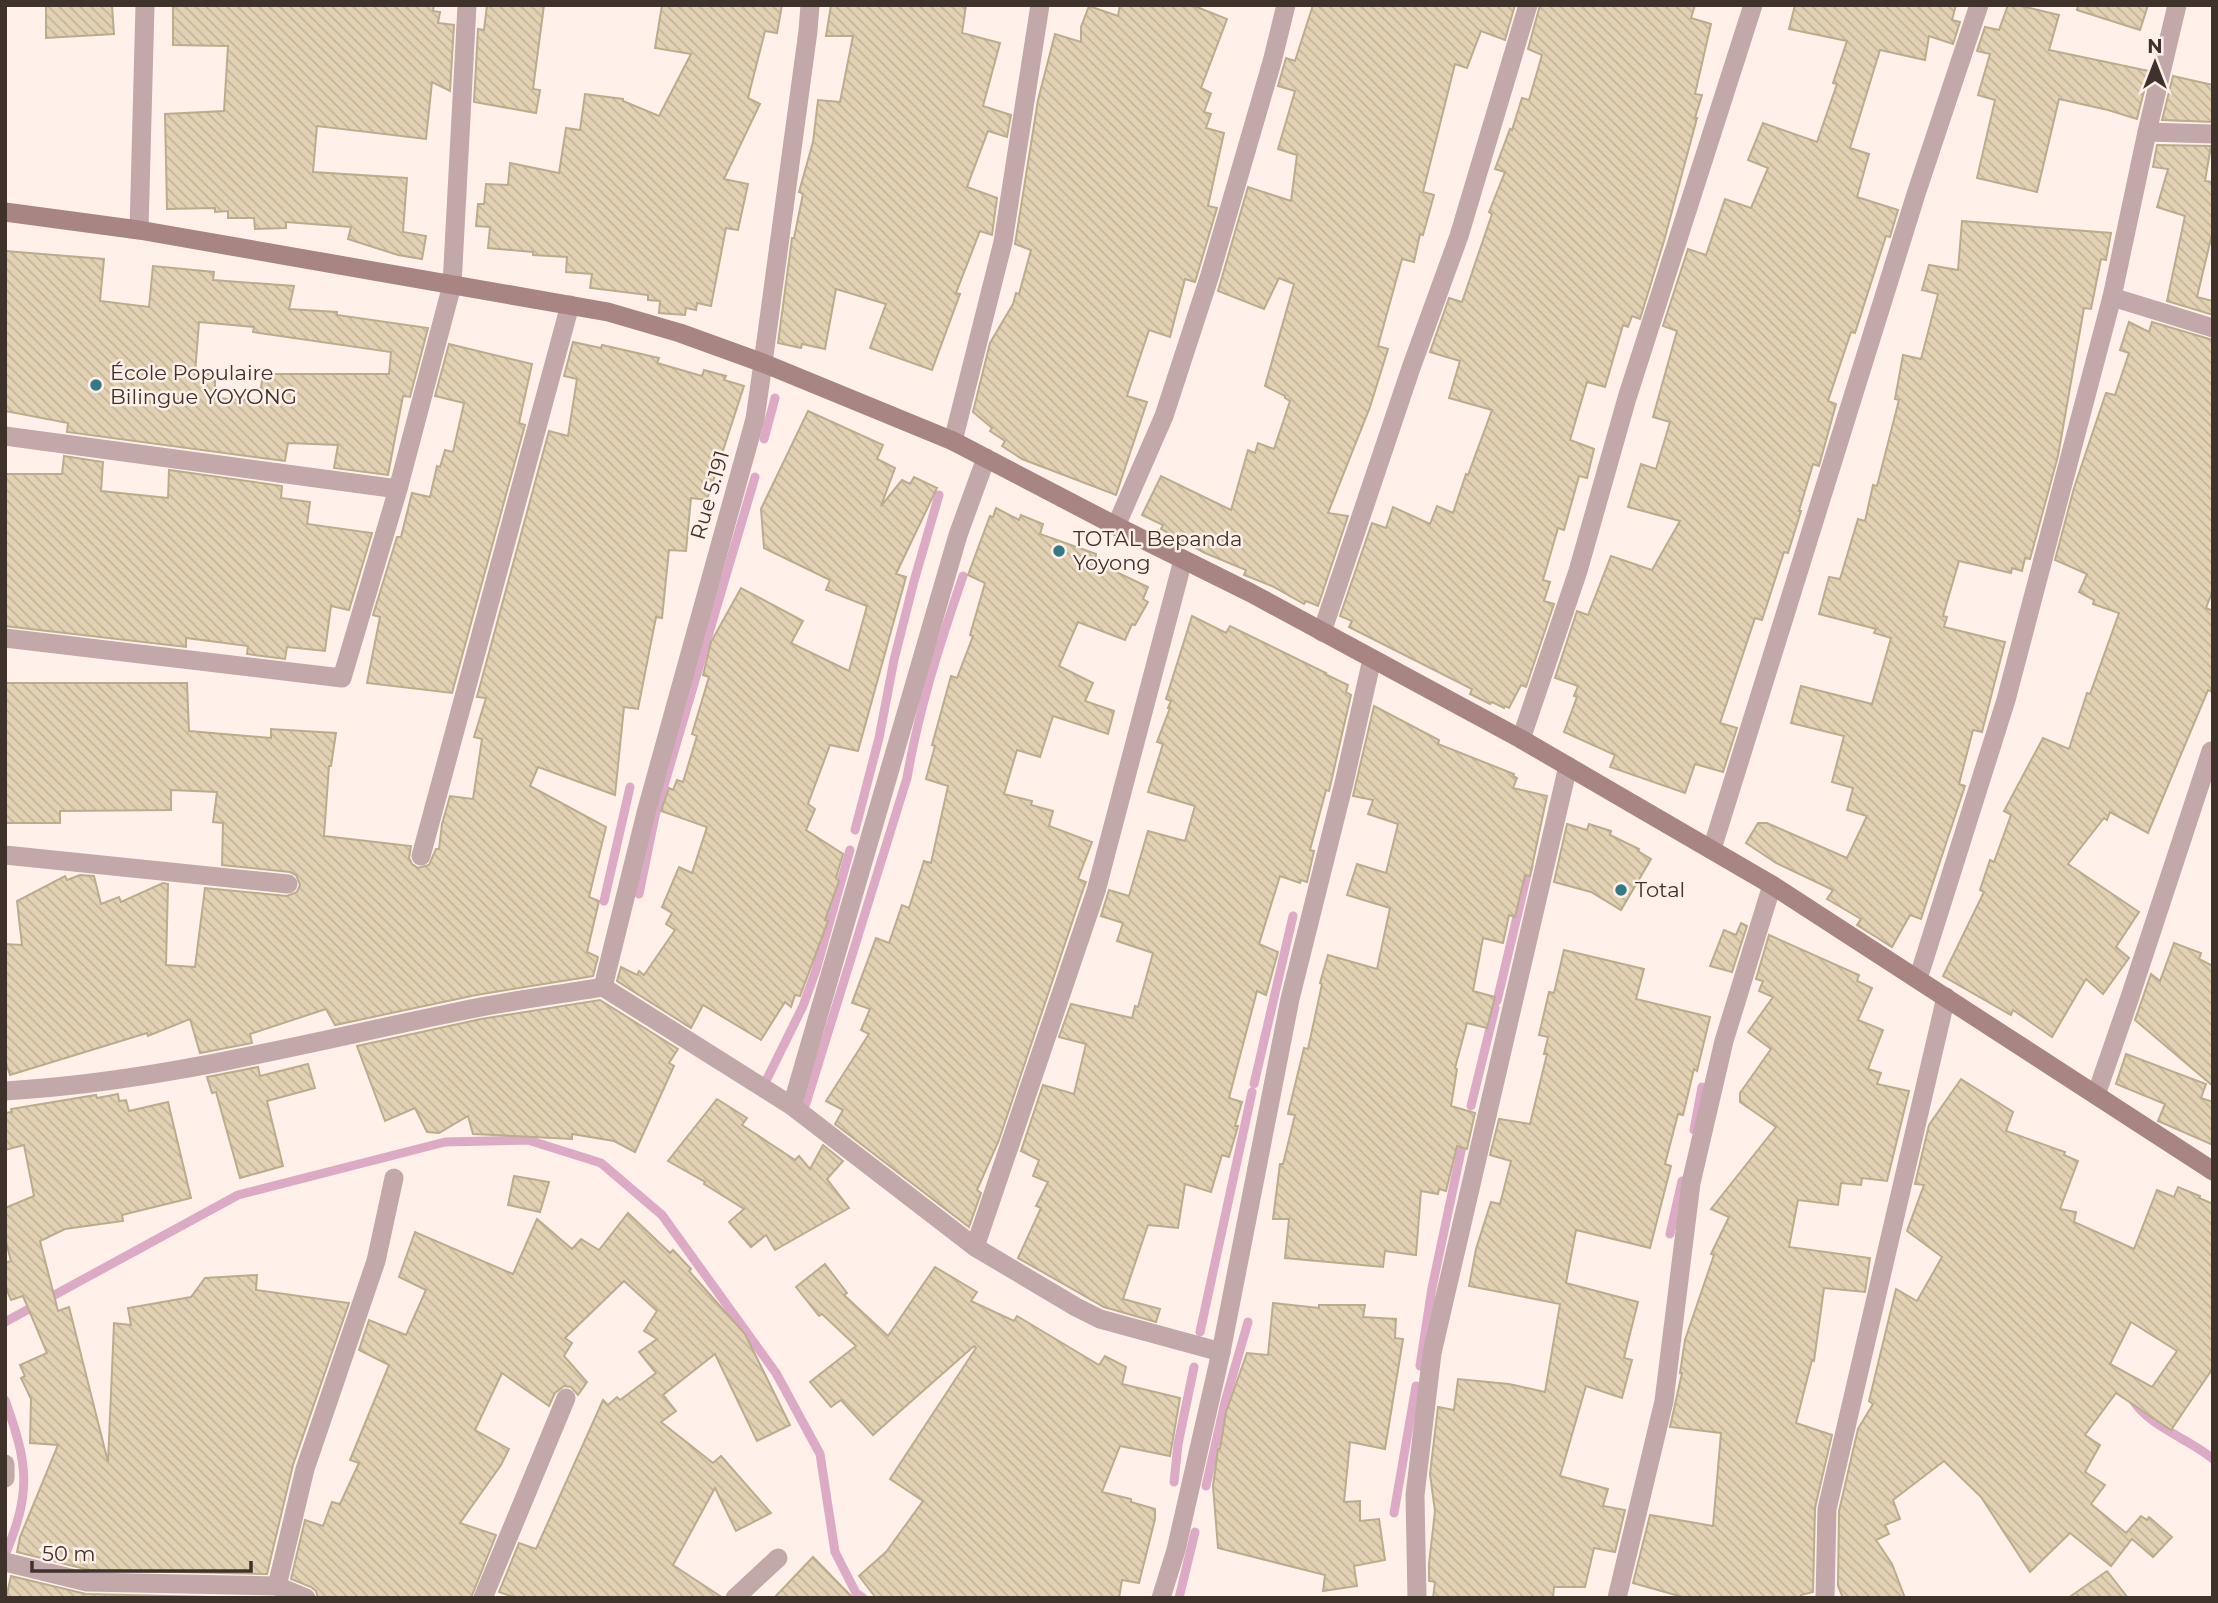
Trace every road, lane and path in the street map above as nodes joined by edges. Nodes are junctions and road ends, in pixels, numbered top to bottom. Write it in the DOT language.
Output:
graph roads {
  1 [pos="145,5"];
  2 [pos="467,5"];
  3 [pos="810,5"];
  4 [pos="1040,5"];
  5 [pos="1286,5"];
  6 [pos="1528,5"];
  7 [pos="1753,5"];
  8 [pos="1979,5"];
  9 [pos="2177,5"];
  10 [pos="2147,132"];
  11 [pos="2213,134"];
  12 [pos="5,212"];
  13 [pos="139,230"];
  14 [pos="452,285"];
  15 [pos="2112,297"];
  16 [pos="570,305"];
  17 [pos="2213,328"];
  18 [pos="763,363"];
  19 [pos="5,436"];
  20 [pos="953,442"];
  21 [pos="986,458"];
  22 [pos="398,489"];
  23 [pos="1116,526"];
  24 [pos="1184,560"];
  25 [pos="1322,632"];
  26 [pos="5,638"];
  27 [pos="1372,659"];
  28 [pos="1521,739"];
  29 [pos="2211,751"];
  30 [pos="1568,766"];
  31 [pos="1712,849"];
  32 [pos="5,855"];
  33 [pos="421,856"];
  34 [pos="288,884"];
  35 [pos="1772,885"];
  36 [pos="1918,979"];
  37 [pos="603,987"];
  38 [pos="1946,998"];
  39 [pos="5,1091"];
  40 [pos="2096,1095"];
  41 [pos="792,1106"];
  42 [pos="2213,1171"];
  43 [pos="394,1178"];
  44 [pos="975,1247"];
  45 [pos="1222,1352"];
  46 [pos="566,1398"];
  47 [pos="5,1464"];
  48 [pos="5,1478"];
  49 [pos="778,1558"];
  50 [pos="5,1562"];
  51 [pos="277,1586"];
  52 [pos="89,1590"];
  53 [pos="306,1598"];
  54 [pos="483,1598"];
  55 [pos="735,1598"];
  56 [pos="1161,1598"];
  57 [pos="1417,1598"];
  58 [pos="1617,1598"];
  59 [pos="1825,1598"];
  1 -- 13 [label="street"];
  2 -- 14 [label="street"];
  3 -- 18 [label="street, Rue 5.191"];
  4 -- 20 [label="street"];
  5 -- 23 [label="street"];
  6 -- 25 [label="street"];
  7 -- 28 [label="street"];
  8 -- 31 [label="street"];
  9 -- 10 [label="street"];
  10 -- 11 [label="street"];
  10 -- 15 [label="street"];
  12 -- 13 [label="main road"];
  13 -- 14 [label="main road"];
  14 -- 16 [label="main road"];
  14 -- 22 [label="street"];
  15 -- 17 [label="street"];
  15 -- 36 [label="street"];
  16 -- 18 [label="main road"];
  16 -- 33 [label="street"];
  18 -- 20 [label="main road"];
  18 -- 37 [label="street, Rue 5.191"];
  19 -- 22 [label="street"];
  20 -- 21 [label="main road"];
  21 -- 23 [label="main road"];
  21 -- 41 [label="street"];
  22 -- 26 [label="street"];
  23 -- 24 [label="main road"];
  24 -- 25 [label="main road"];
  24 -- 44 [label="street"];
  25 -- 27 [label="main road"];
  27 -- 28 [label="main road"];
  27 -- 45 [label="street"];
  28 -- 30 [label="main road"];
  29 -- 40 [label="street"];
  30 -- 31 [label="main road"];
  30 -- 57 [label="street"];
  31 -- 35 [label="main road"];
  32 -- 34 [label="street"];
  35 -- 36 [label="main road"];
  35 -- 58 [label="street"];
  36 -- 38 [label="main road"];
  37 -- 39 [label="street"];
  37 -- 41 [label="street"];
  38 -- 40 [label="main road"];
  38 -- 59 [label="street"];
  40 -- 42 [label="main road"];
  41 -- 44 [label="street"];
  43 -- 51 [label="street"];
  44 -- 45 [label="street"];
  45 -- 56 [label="street"];
  46 -- 54 [label="street"];
  47 -- 48 [label="street"];
  49 -- 55 [label="street"];
  50 -- 52 [label="street"];
  51 -- 52 [label="street"];
  51 -- 53 [label="street"];
}
